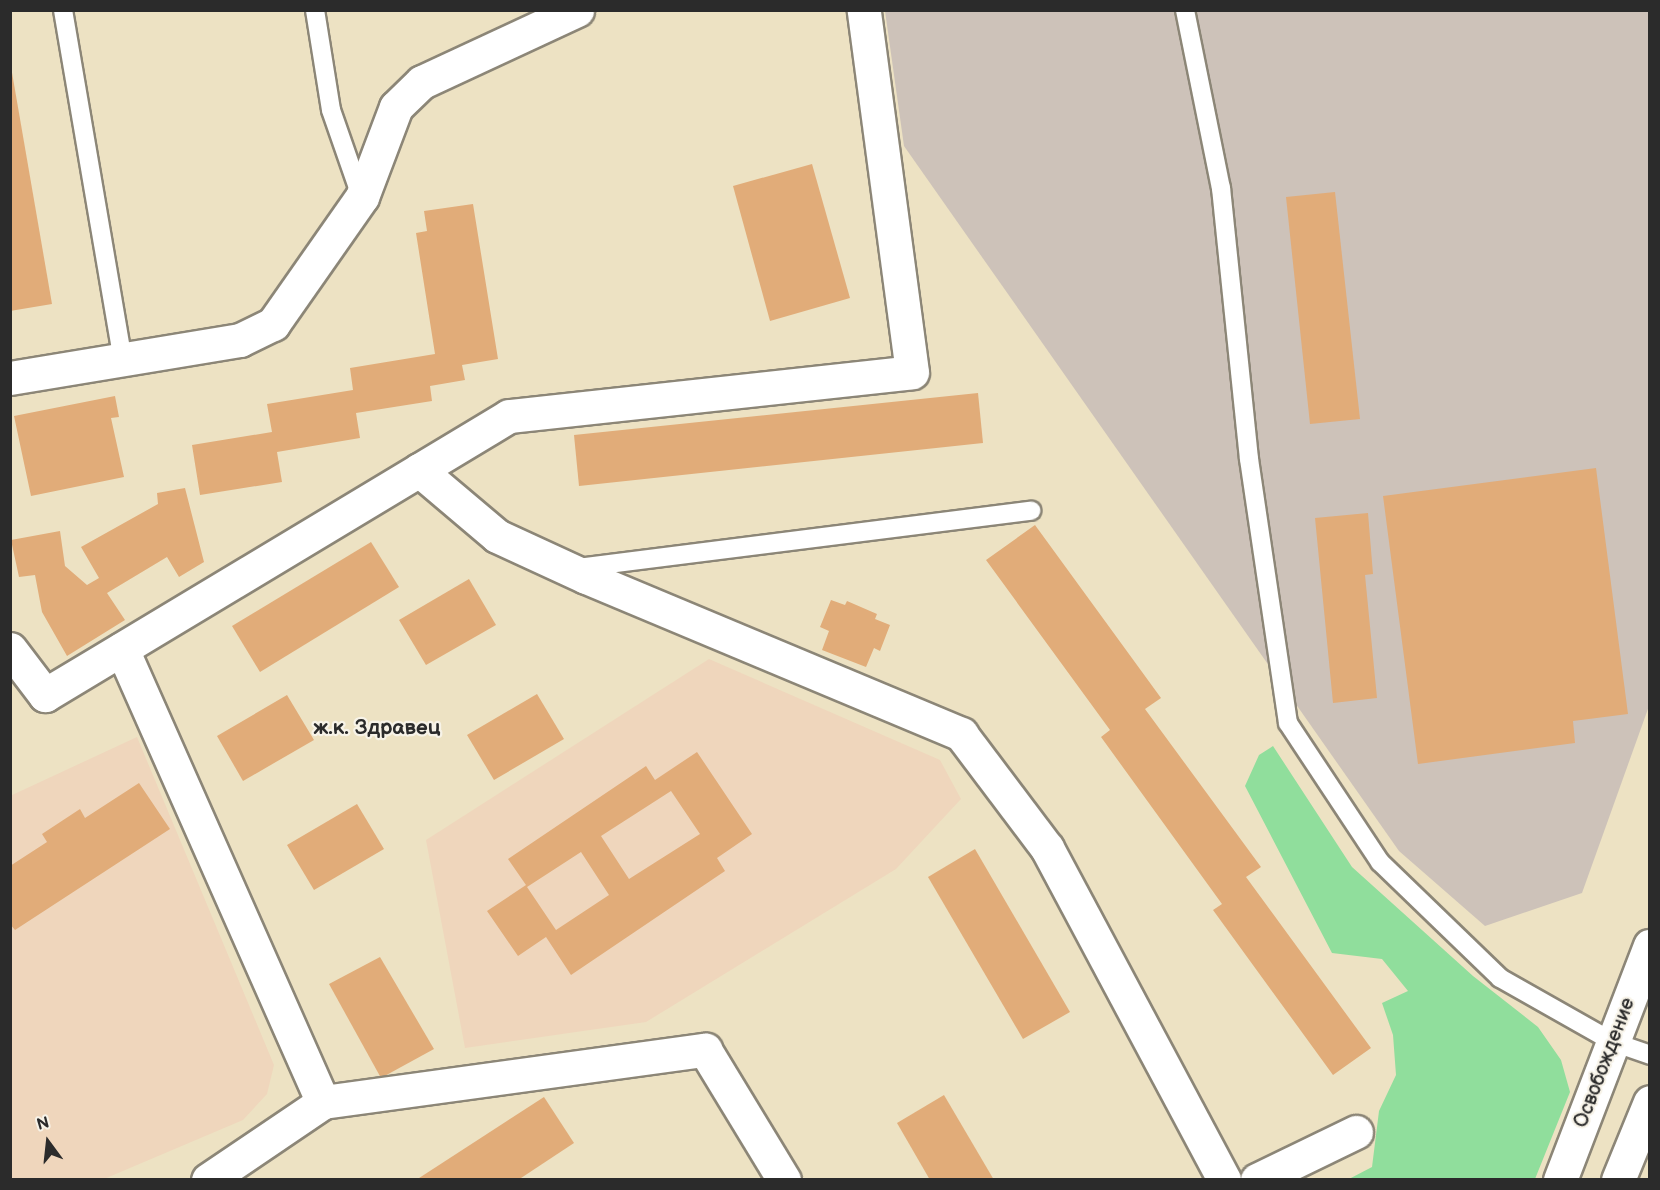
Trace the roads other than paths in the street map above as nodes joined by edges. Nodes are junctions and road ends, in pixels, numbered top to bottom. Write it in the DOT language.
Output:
graph roads {
  1 [pos="63,10"];
  2 [pos="315,10"];
  3 [pos="577,10"];
  4 [pos="864,10"];
  5 [pos="1185,10"];
  6 [pos="362,197"];
  7 [pos="123,362"];
  8 [pos="10,378"];
  9 [pos="419,470"];
  10 [pos="1030,511"];
  11 [pos="567,569"];
  12 [pos="10,649"];
  13 [pos="122,649"];
  14 [pos="1650,946"];
  15 [pos="1613,1042"];
  16 [pos="1650,1055"];
  17 [pos="323,1102"];
  18 [pos="1650,1102"];
  19 [pos="1356,1132"];
  20 [pos="208,1179"];
  21 [pos="784,1179"];
  22 [pos="1224,1179"];
  23 [pos="1257,1179"];
  24 [pos="1560,1179"];
  25 [pos="1618,1179"];
  1 -- 7 [label="lane"];
  2 -- 6 [label="lane"];
  3 -- 6 [label="street"];
  4 -- 9 [label="street"];
  5 -- 15 [label="lane"];
  6 -- 7 [label="street"];
  7 -- 8 [label="street"];
  9 -- 11 [label="street"];
  9 -- 13 [label="street"];
  10 -- 11 [label="lane"];
  11 -- 22 [label="street"];
  12 -- 13 [label="street"];
  13 -- 17 [label="street"];
  14 -- 15 [label="street, Освобождение"];
  15 -- 16 [label="lane"];
  15 -- 24 [label="street, Освобождение"];
  17 -- 20 [label="street"];
  17 -- 21 [label="street"];
  18 -- 25 [label="street"];
  19 -- 23 [label="street"];
}
